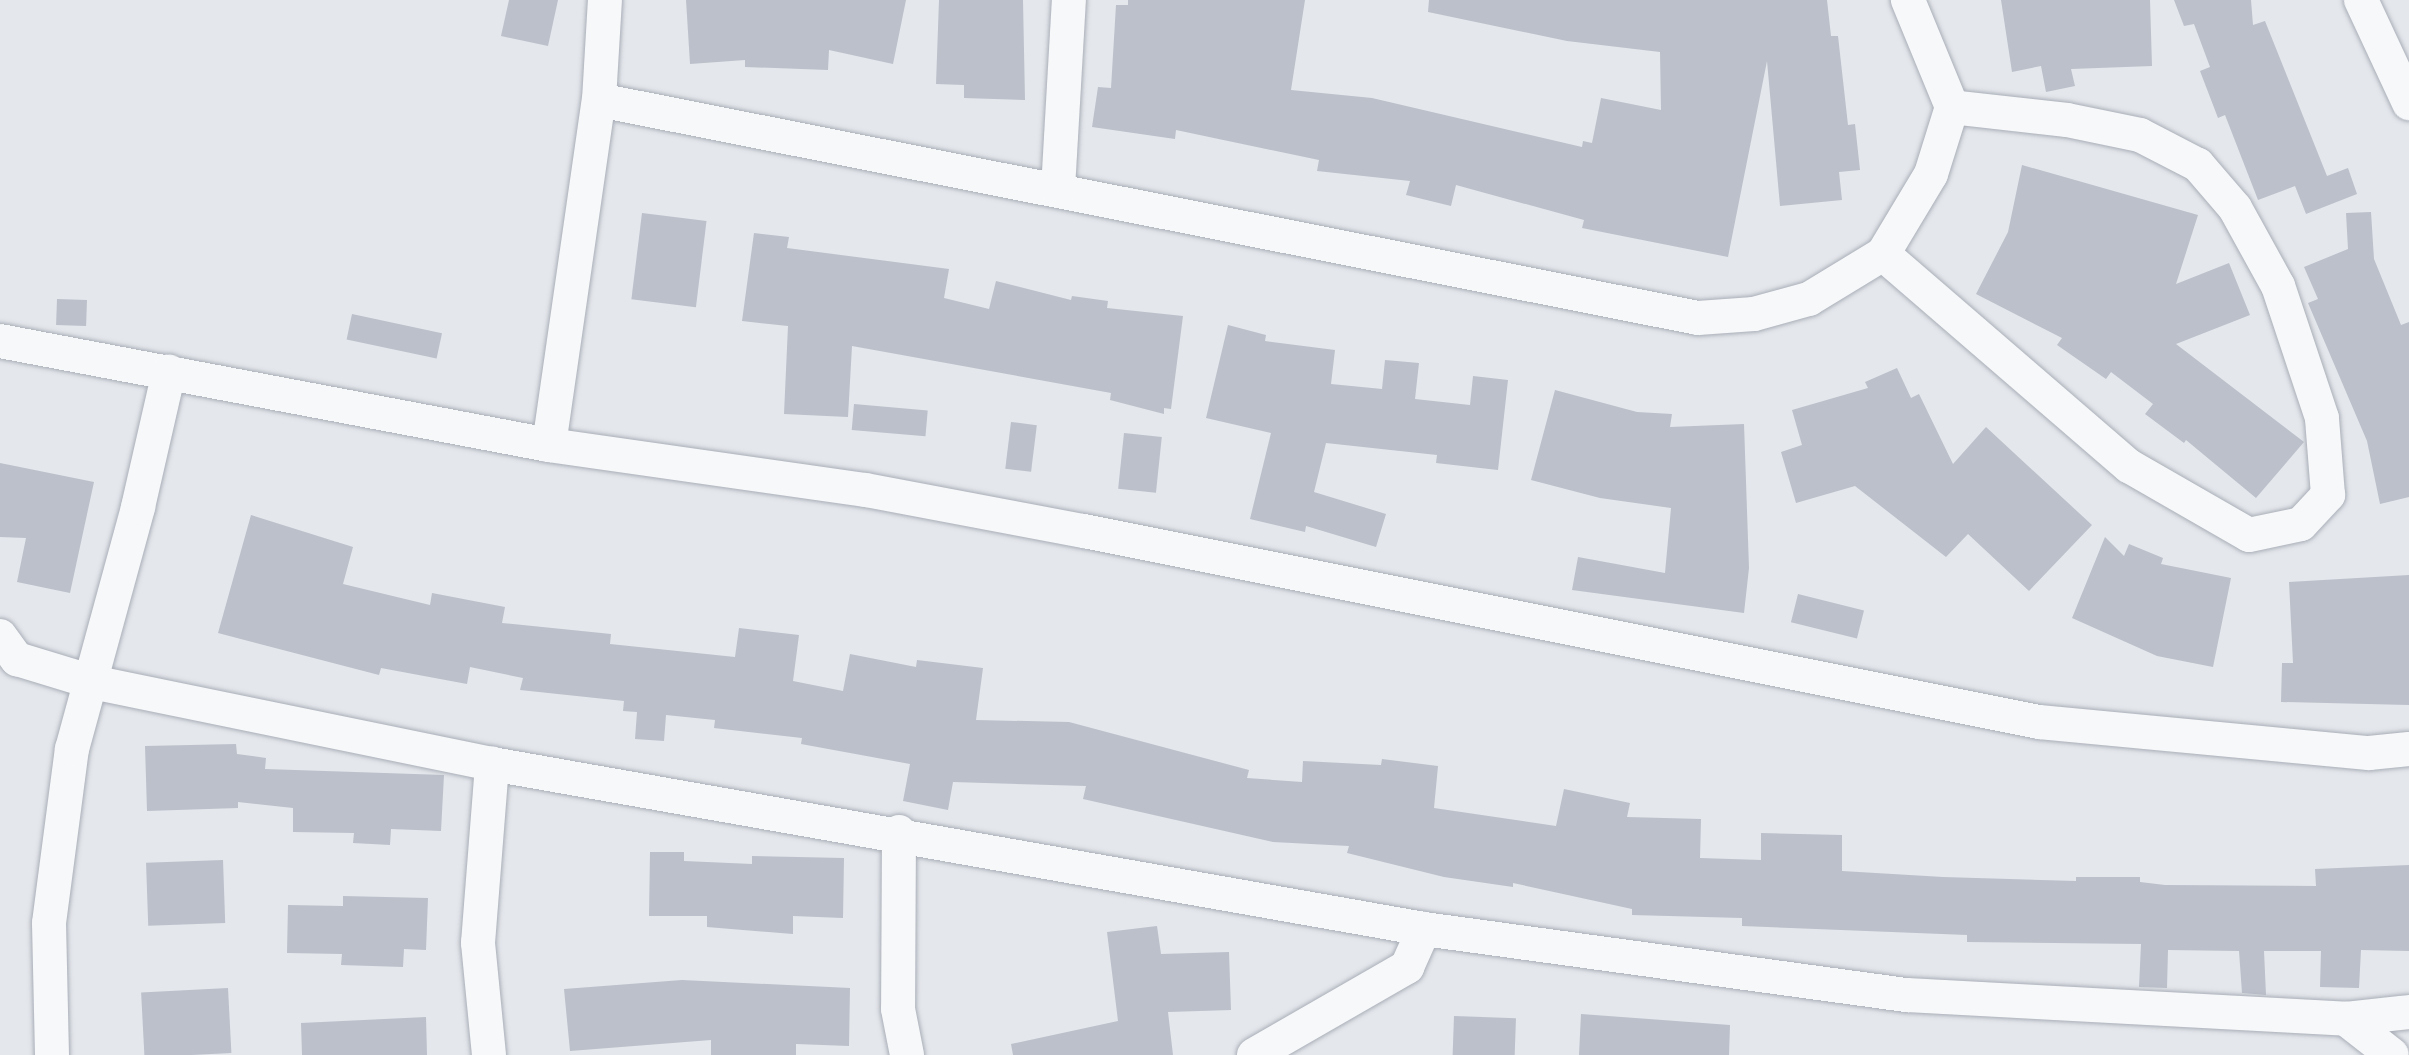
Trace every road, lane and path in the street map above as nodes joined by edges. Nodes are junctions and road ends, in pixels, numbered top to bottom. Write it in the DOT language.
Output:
graph roads {
  1 [pos="605,0"];
  2 [pos="1069,0"];
  3 [pos="1908,0"];
  4 [pos="2361,0"];
  5 [pos="599,100"];
  6 [pos="2409,103"];
  7 [pos="1952,107"];
  8 [pos="1058,189"];
  9 [pos="1883,254"];
  10 [pos="0,341"];
  11 [pos="169,372"];
  12 [pos="549,445"];
  13 [pos="0,636"];
  14 [pos="92,682"];
  15 [pos="2409,749"];
  16 [pos="492,764"];
  17 [pos="899,832"];
  18 [pos="1424,929"];
  19 [pos="2409,1012"];
  20 [pos="2346,1019"];
  21 [pos="52,1055"];
  22 [pos="489,1055"];
  23 [pos="907,1055"];
  24 [pos="1254,1055"];
  25 [pos="2392,1055"];
  1 -- 5 [label="street"];
  2 -- 8 [label="street"];
  3 -- 7 [label="street"];
  4 -- 6 [label="street"];
  5 -- 8 [label="street"];
  5 -- 12 [label="street"];
  7 -- 9 [label="street"];
  7 -- 9 [label="street"];
  8 -- 9 [label="street"];
  10 -- 11 [label="street"];
  11 -- 12 [label="street"];
  11 -- 14 [label="street"];
  12 -- 15 [label="street"];
  13 -- 14 [label="street"];
  14 -- 16 [label="street"];
  14 -- 21 [label="street"];
  16 -- 17 [label="street"];
  16 -- 22 [label="street"];
  17 -- 18 [label="street"];
  17 -- 23 [label="street"];
  18 -- 20 [label="street"];
  18 -- 24 [label="street"];
  19 -- 20 [label="street"];
  20 -- 25 [label="street"];
}
